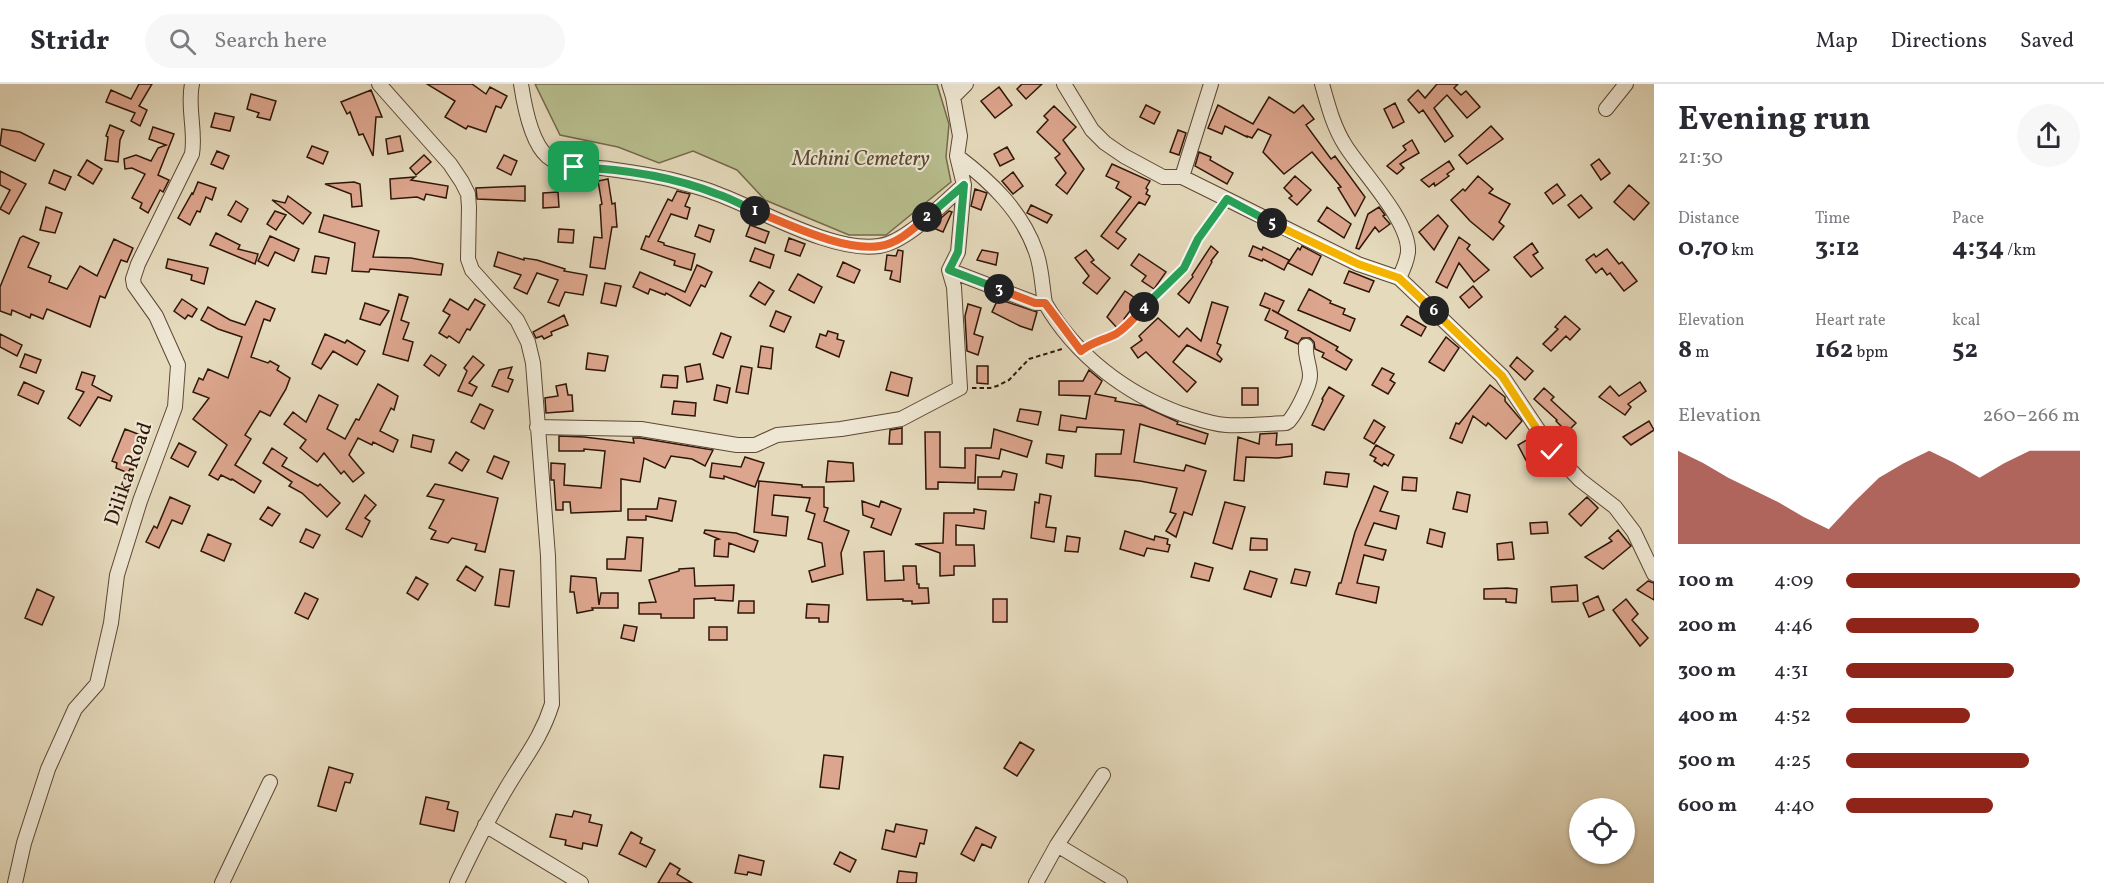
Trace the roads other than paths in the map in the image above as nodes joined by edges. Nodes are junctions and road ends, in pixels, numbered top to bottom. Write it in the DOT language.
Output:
graph roads {
  1 [pos="192,84"];
  2 [pos="379,84"];
  3 [pos="520,84"];
  4 [pos="966,84"];
  5 [pos="1064,84"];
  6 [pos="1210,84"];
  7 [pos="1322,84"];
  8 [pos="1626,84"];
  9 [pos="951,90"];
  10 [pos="1606,109"];
  11 [pos="957,156"];
  12 [pos="1182,177"];
  13 [pos="964,185"];
  14 [pos="949,270"];
  15 [pos="1399,278"];
  16 [pos="1045,303"];
  17 [pos="1306,346"];
  18 [pos="537,427"];
  19 [pos="1654,574"];
  20 [pos="1103,775"];
  21 [pos="270,782"];
  22 [pos="485,825"];
  23 [pos="1057,845"];
  24 [pos="15,883"];
  25 [pos="222,883"];
  26 [pos="457,883"];
  27 [pos="581,883"];
  28 [pos="1036,883"];
  29 [pos="1120,883"];
  1 -- 24 [label="street, Dilika Road"];
  2 -- 18 [label="street"];
  3 -- 13 [label="street"];
  4 -- 9 [label="street"];
  5 -- 12 [label="street"];
  6 -- 12 [label="street"];
  7 -- 15 [label="street"];
  8 -- 10 [label="street"];
  9 -- 11 [label="street"];
  11 -- 13 [label="street"];
  11 -- 16 [label="street"];
  12 -- 15 [label="street"];
  13 -- 14 [label="street"];
  14 -- 16 [label="street"];
  14 -- 18 [label="street"];
  15 -- 19 [label="street"];
  16 -- 17 [label="street"];
  18 -- 22 [label="street"];
  20 -- 23 [label="street"];
  21 -- 25 [label="street"];
  22 -- 26 [label="street"];
  22 -- 27 [label="street"];
  23 -- 28 [label="street"];
  23 -- 29 [label="street"];
}
